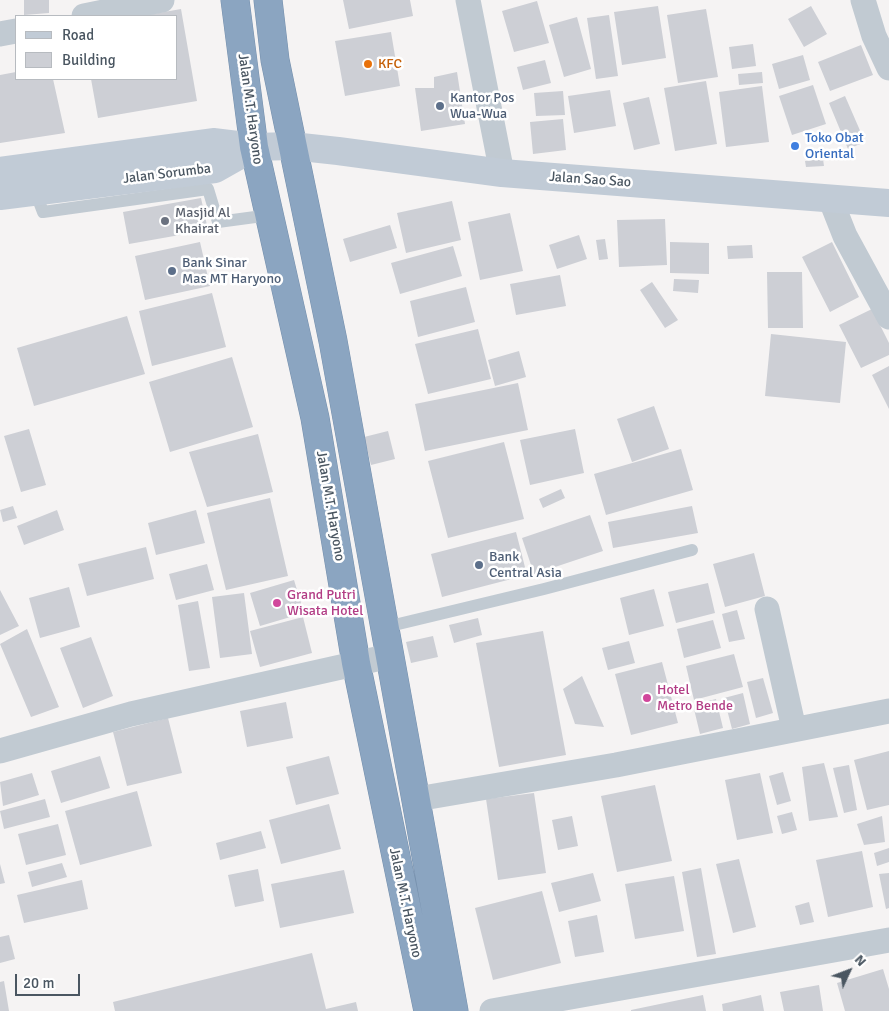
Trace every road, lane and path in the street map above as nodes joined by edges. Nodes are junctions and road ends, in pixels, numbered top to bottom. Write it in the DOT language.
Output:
graph roads {
  1 [pos="162,0"];
  2 [pos="234,0"];
  3 [pos="268,0"];
  4 [pos="468,0"];
  5 [pos="863,0"];
  6 [pos="89,15"];
  7 [pos="15,31"];
  8 [pos="0,34"];
  9 [pos="889,68"];
  10 [pos="292,146"];
  11 [pos="254,147"];
  12 [pos="0,171"];
  13 [pos="502,174"];
  14 [pos="35,191"];
  15 [pos="0,196"];
  16 [pos="830,198"];
  17 [pos="889,203"];
  18 [pos="270,215"];
  19 [pos="889,317"];
  20 [pos="692,550"];
  21 [pos="767,609"];
  22 [pos="386,627"];
  23 [pos="390,656"];
  24 [pos="356,663"];
  25 [pos="889,711"];
  26 [pos="794,729"];
  27 [pos="0,751"];
  28 [pos="418,799"];
  29 [pos="889,940"];
  30 [pos="428,1011"];
  31 [pos="454,1011"];
  32 [pos="492,1011"];
  1 -- 6 [label="street"];
  2 -- 11 [label="highway, Jalan M.T. Haryono"];
  3 -- 10 [label="highway, Jalan M.T. Haryono"];
  4 -- 13 [label="street"];
  5 -- 9 [label="street"];
  7 -- 8 [label="street"];
  10 -- 11 [label="street, Jalan Sao Sao"];
  10 -- 13 [label="street, Jalan Sao Sao"];
  10 -- 22 [label="highway, Jalan M.T. Haryono"];
  11 -- 12 [label="street, Jalan Sorumba"];
  11 -- 14 [label="street, Jalan Sorumba"];
  11 -- 18 [label="highway, Jalan M.T. Haryono"];
  13 -- 16 [label="street, Jalan Sao Sao"];
  14 -- 15 [label="street, Jalan Sorumba"];
  14 -- 18 [label="lane"];
  16 -- 17 [label="street, Jalan Sao Sao"];
  16 -- 19 [label="street"];
  18 -- 24 [label="highway, Jalan M.T. Haryono"];
  20 -- 22 [label="lane"];
  21 -- 26 [label="street"];
  22 -- 23 [label="highway, Jalan M.T. Haryono"];
  23 -- 24 [label="street"];
  23 -- 28 [label="highway, Jalan M.T. Haryono"];
  24 -- 27 [label="street"];
  24 -- 30 [label="highway, Jalan M.T. Haryono"];
  25 -- 26 [label="street"];
  26 -- 28 [label="street"];
  28 -- 31 [label="highway, Jalan M.T. Haryono"];
  29 -- 32 [label="street"];
}
